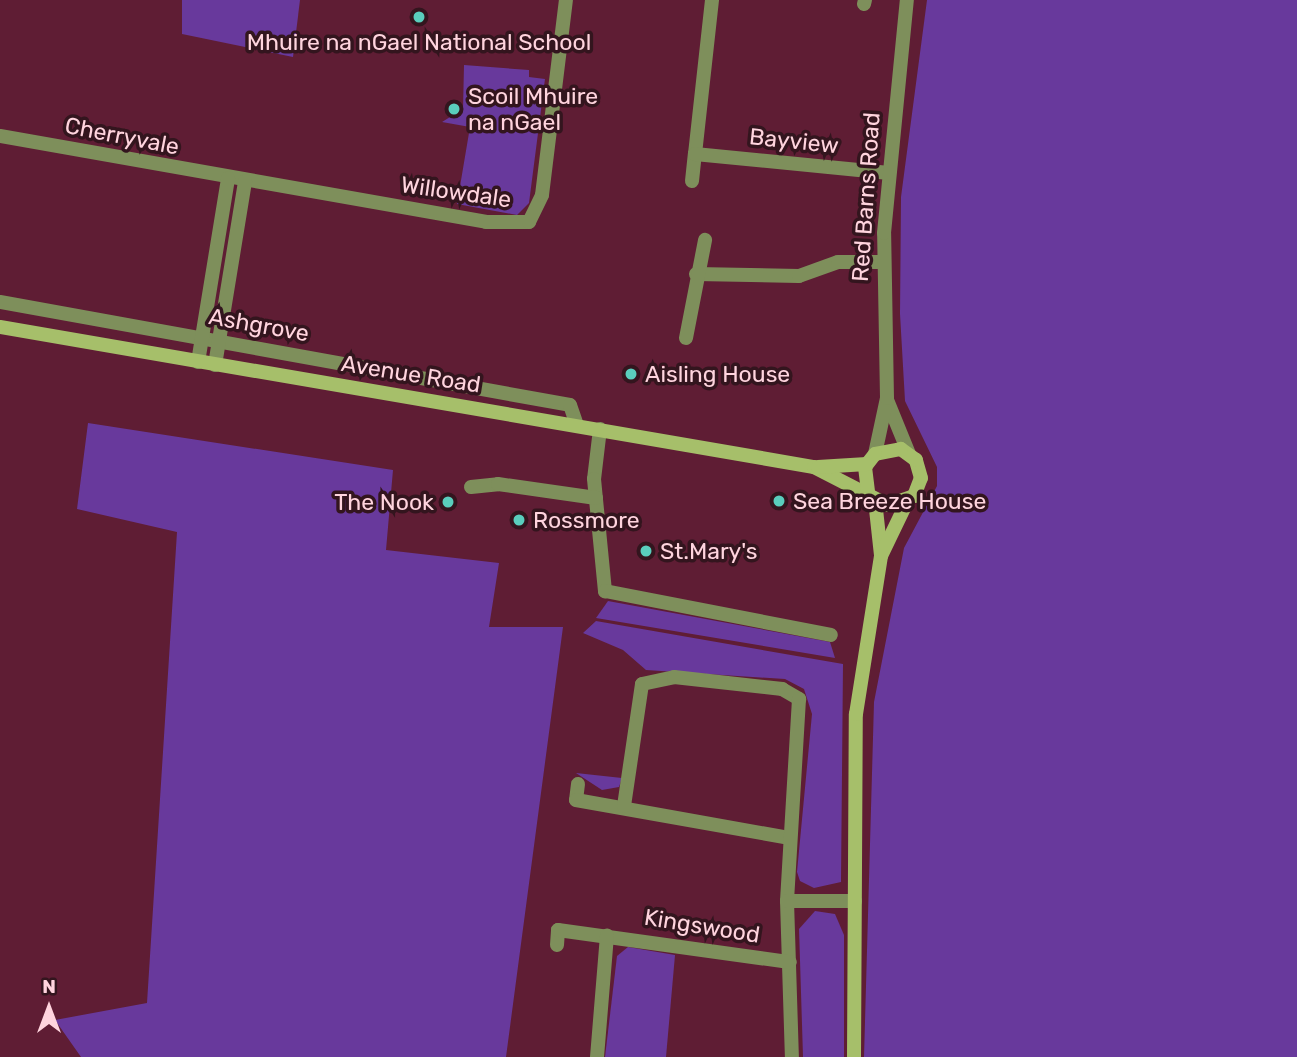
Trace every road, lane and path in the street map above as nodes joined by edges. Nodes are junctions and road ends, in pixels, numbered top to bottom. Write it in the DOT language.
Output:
graph roads {
  1 [pos="566,0"];
  2 [pos="712,0"];
  3 [pos="907,0"];
  4 [pos="0,136"];
  5 [pos="695,154"];
  6 [pos="889,173"];
  7 [pos="236,179"];
  8 [pos="691,181"];
  9 [pos="705,240"];
  10 [pos="884,262"];
  11 [pos="696,274"];
  12 [pos="0,302"];
  13 [pos="0,327"];
  14 [pos="202,338"];
  15 [pos="686,338"];
  16 [pos="219,341"];
  17 [pos="198,362"];
  18 [pos="215,365"];
  19 [pos="887,398"];
  20 [pos="577,425"];
  21 [pos="600,429"];
  22 [pos="909,454"];
  23 [pos="871,459"];
  24 [pos="814,467"];
  25 [pos="471,487"];
  26 [pos="872,496"];
  27 [pos="596,498"];
  28 [pos="907,502"];
  29 [pos="881,556"];
  30 [pos="831,635"];
  31 [pos="578,784"];
  32 [pos="624,806"];
  33 [pos="789,838"];
  34 [pos="787,901"];
  35 [pos="855,901"];
  36 [pos="607,935"];
  37 [pos="557,945"];
  38 [pos="790,962"];
  39 [pos="597,1057"];
  40 [pos="792,1057"];
  41 [pos="854,1057"];
  1 -- 7 [label="street, Willowdale"];
  2 -- 5 [label="street"];
  3 -- 6 [label="street, Red Barns Road"];
  4 -- 7 [label="street, Cherryvale"];
  5 -- 6 [label="street, Bayview"];
  5 -- 8 [label="street"];
  6 -- 10 [label="street, Red Barns Road"];
  7 -- 14 [label="street"];
  7 -- 16 [label="street"];
  9 -- 11 [label="street"];
  10 -- 11 [label="street"];
  10 -- 19 [label="street, Red Barns Road"];
  11 -- 15 [label="street"];
  12 -- 14 [label="street, Ashgrove"];
  13 -- 17 [label="main road, Avenue Road"];
  14 -- 16 [label="street, Ashgrove"];
  14 -- 17 [label="street"];
  16 -- 18 [label="street"];
  16 -- 20 [label="street, Ashgrove"];
  17 -- 18 [label="main road, Avenue Road"];
  18 -- 20 [label="main road, Avenue Road"];
  19 -- 22 [label="street, Red Barns Road"];
  19 -- 23 [label="street, Red Barns Road"];
  20 -- 21 [label="main road, Avenue Road"];
  21 -- 24 [label="main road, Avenue Road"];
  21 -- 27 [label="street"];
  22 -- 23 [label="main road"];
  22 -- 28 [label="main road"];
  23 -- 24 [label="main road, Avenue Road"];
  23 -- 26 [label="main road"];
  24 -- 26 [label="main road, Avenue Road"];
  25 -- 27 [label="street"];
  26 -- 28 [label="main road"];
  26 -- 29 [label="main road"];
  27 -- 30 [label="street"];
  28 -- 29 [label="main road"];
  29 -- 35 [label="main road"];
  31 -- 32 [label="street"];
  32 -- 33 [label="street"];
  32 -- 33 [label="street, Kingswood"];
  33 -- 34 [label="street, Kingswood"];
  34 -- 35 [label="street, Kingswood"];
  34 -- 38 [label="street, Kingswood"];
  35 -- 41 [label="main road"];
  36 -- 37 [label="street, Kingswood"];
  36 -- 38 [label="street, Kingswood"];
  36 -- 39 [label="street"];
  38 -- 40 [label="street, Kingswood"];
}
